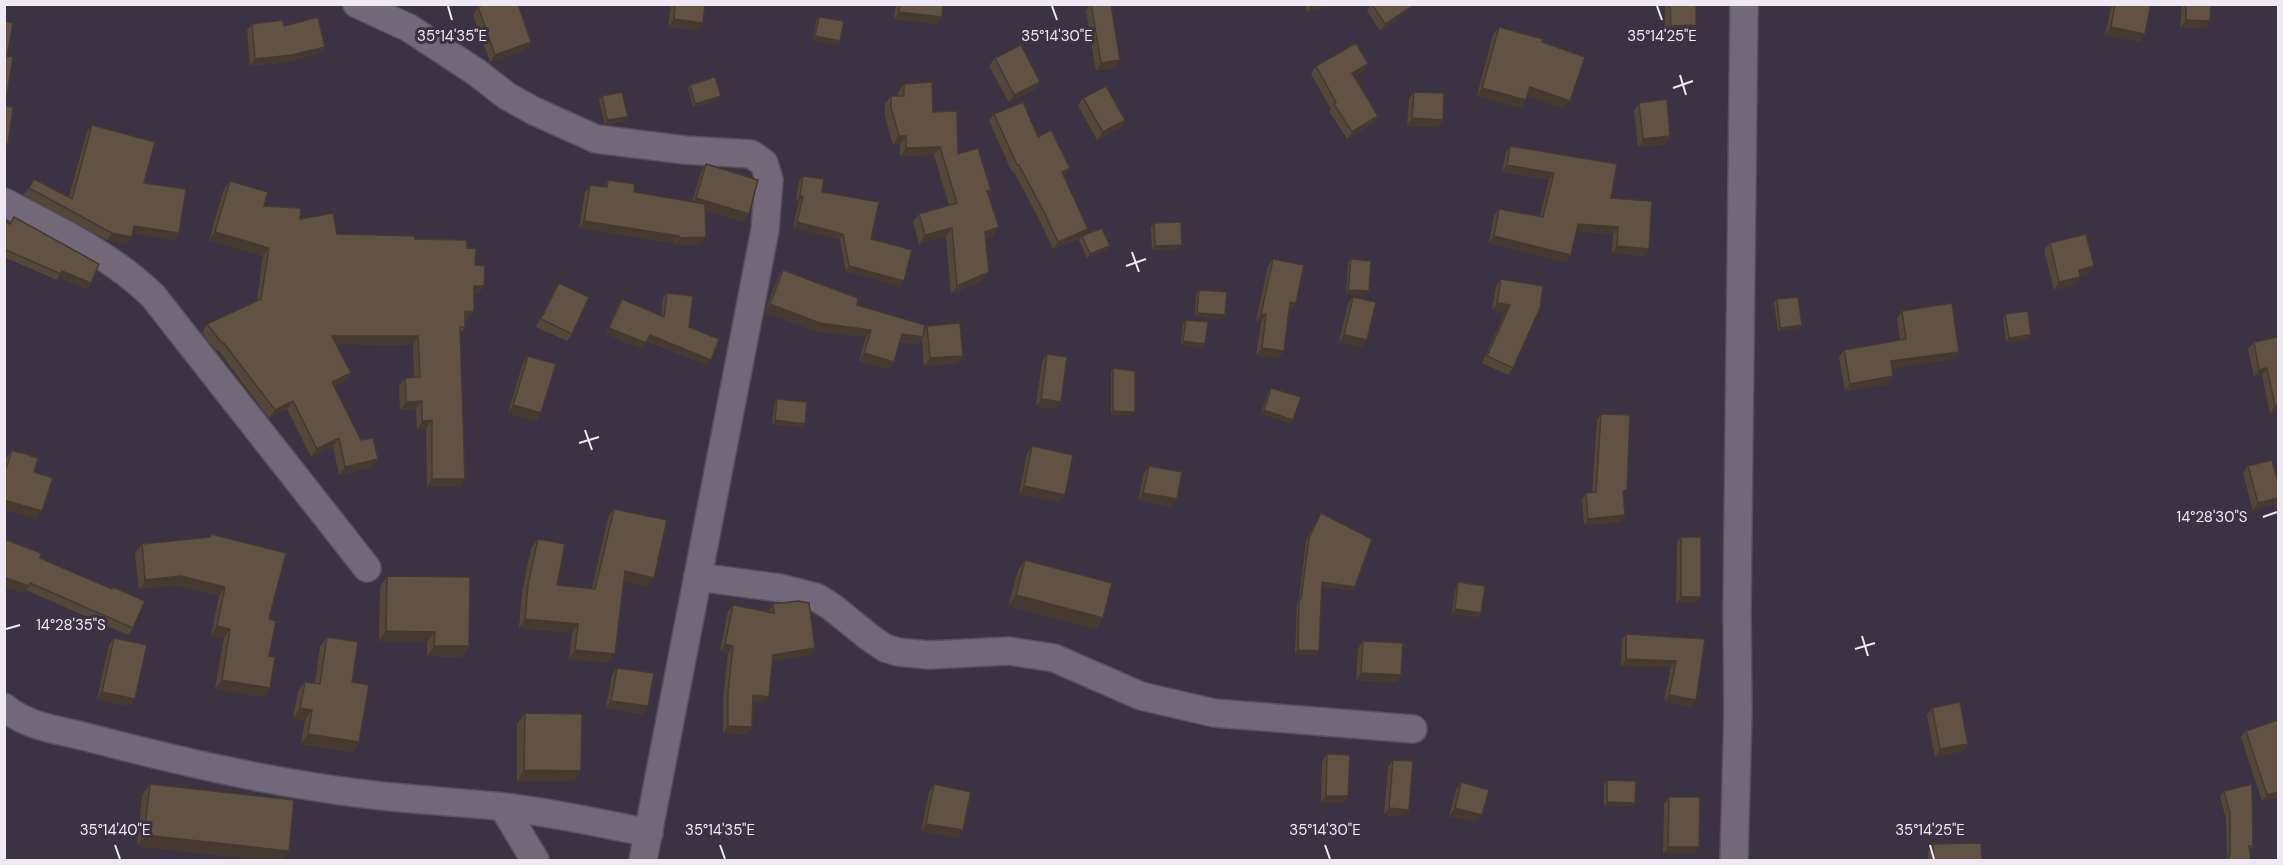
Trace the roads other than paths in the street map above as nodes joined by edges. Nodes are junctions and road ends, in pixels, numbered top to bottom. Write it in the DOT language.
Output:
graph roads {
  1 [pos="357,4"];
  2 [pos="1744,4"];
  3 [pos="4,202"];
  4 [pos="367,568"];
  5 [pos="698,577"];
  6 [pos="4,707"];
  7 [pos="1413,729"];
  8 [pos="503,807"];
  9 [pos="648,833"];
  10 [pos="535,861"];
  11 [pos="643,861"];
  12 [pos="1734,861"];
  1 -- 5 [label="street"];
  2 -- 12 [label="street"];
  3 -- 4 [label="street"];
  5 -- 7 [label="street"];
  5 -- 9 [label="street"];
  6 -- 8 [label="street"];
  8 -- 9 [label="street"];
  8 -- 10 [label="street"];
  9 -- 11 [label="street"];
}
